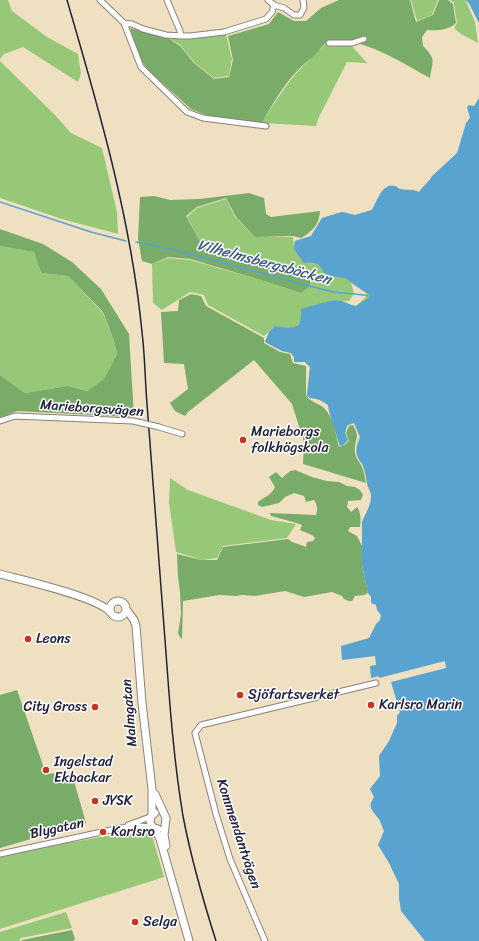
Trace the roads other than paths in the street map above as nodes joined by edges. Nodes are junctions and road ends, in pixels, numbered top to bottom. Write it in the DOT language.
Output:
graph roads {
  1 [pos="100,0"];
  2 [pos="167,0"];
  3 [pos="268,0"];
  4 [pos="303,0"];
  5 [pos="274,5"];
  6 [pos="124,23"];
  7 [pos="181,36"];
  8 [pos="364,39"];
  9 [pos="329,43"];
  10 [pos="266,126"];
  11 [pos="0,421"];
  12 [pos="182,434"];
  13 [pos="0,574"];
  14 [pos="87,599"];
  15 [pos="114,601"];
  16 [pos="126,609"];
  17 [pos="110,612"];
  18 [pos="120,617"];
  19 [pos="137,635"];
  20 [pos="376,683"];
  21 [pos="152,788"];
  22 [pos="165,815"];
  23 [pos="151,816"];
  24 [pos="166,825"];
  25 [pos="120,828"];
  26 [pos="154,828"];
  27 [pos="0,854"];
  28 [pos="171,878"];
  29 [pos="189,941"];
  30 [pos="265,941"];
  1 -- 6 [label="street"];
  2 -- 7 [label="street"];
  3 -- 5 [label="street"];
  4 -- 5 [label="street"];
  5 -- 7 [label="street"];
  6 -- 7 [label="street"];
  6 -- 10 [label="street"];
  8 -- 9 [label="street"];
  11 -- 12 [label="street, Marieborgsvägen, bridge"];
  13 -- 14 [label="street"];
  14 -- 15 [label="street"];
  14 -- 17 [label="street"];
  15 -- 16 [label="street"];
  15 -- 17 [label="street"];
  16 -- 18 [label="street"];
  16 -- 19 [label="street, Malmgatan"];
  17 -- 18 [label="street"];
  18 -- 19 [label="street"];
  19 -- 21 [label="street, Malmgatan"];
  20 -- 30 [label="street, Kommendantvägen"];
  21 -- 22 [label="street, Malmgatan"];
  21 -- 23 [label="street, Malmgatan"];
  22 -- 23 [label="street"];
  22 -- 24 [label="street"];
  23 -- 25 [label="street, Blygatan"];
  23 -- 26 [label="street"];
  24 -- 26 [label="street"];
  24 -- 28 [label="street"];
  25 -- 26 [label="street, Blygatan"];
  25 -- 27 [label="street, Blygatan"];
  26 -- 28 [label="street"];
  28 -- 29 [label="street"];
}
